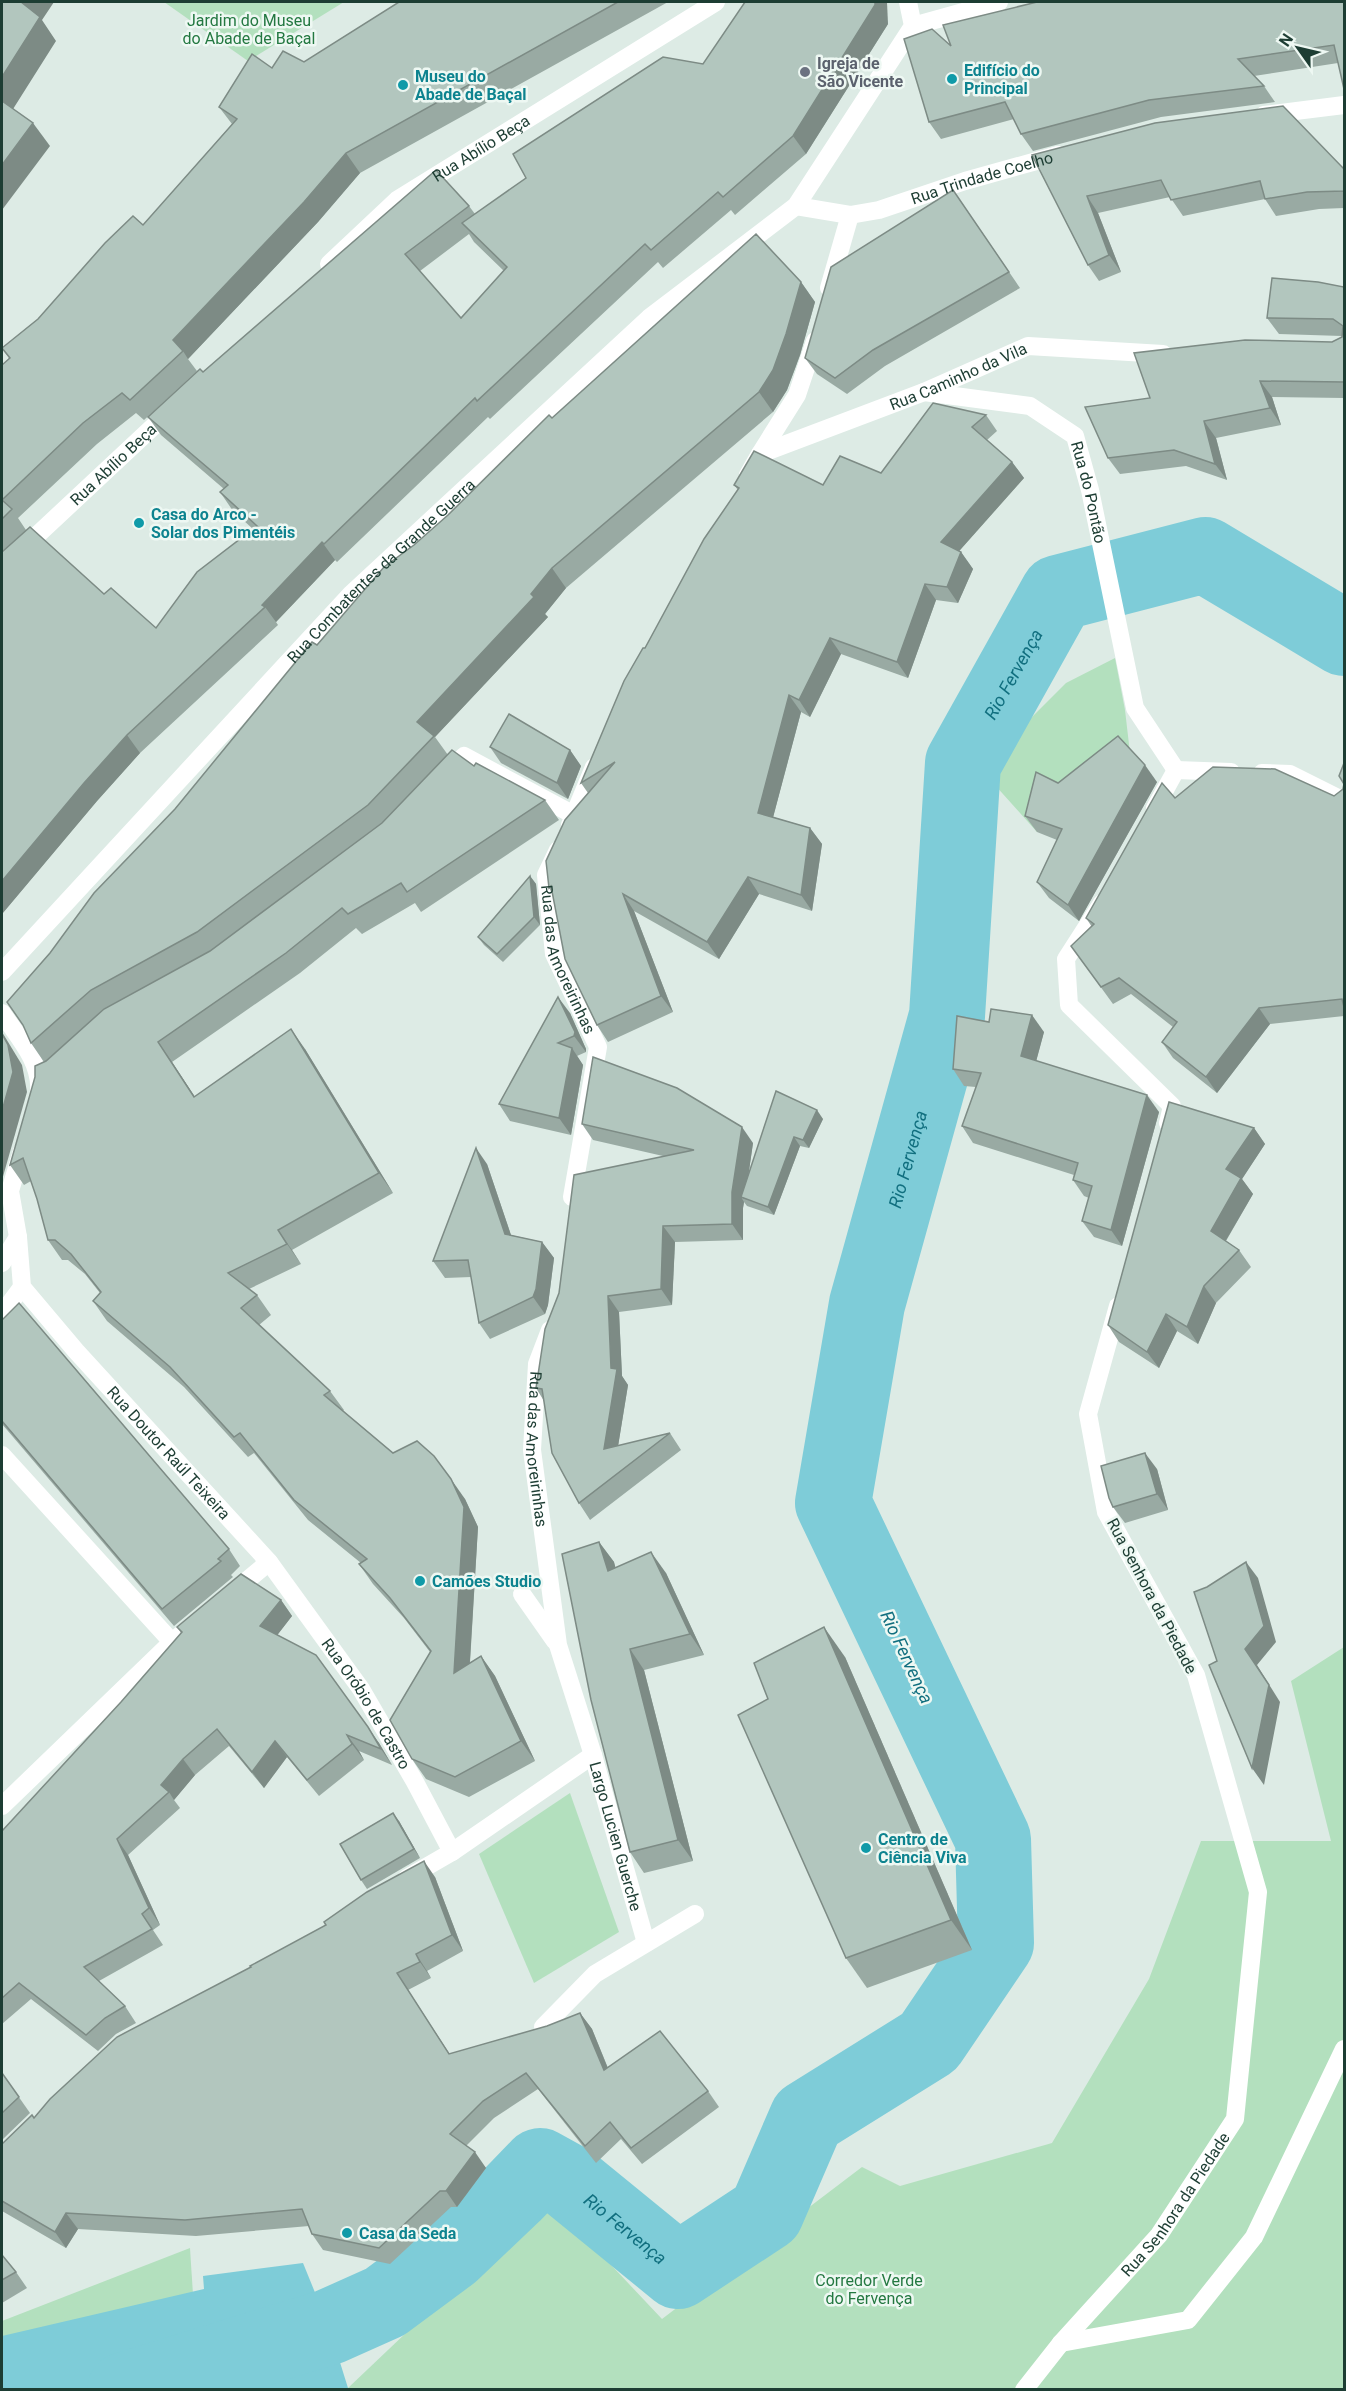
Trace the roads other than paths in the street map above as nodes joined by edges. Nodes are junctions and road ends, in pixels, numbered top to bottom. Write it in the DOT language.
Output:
graph roads {
  1 [pos="716,2"];
  2 [pos="908,2"];
  3 [pos="999,2"];
  4 [pos="913,26"];
  5 [pos="1344,105"];
  6 [pos="1242,118"];
  7 [pos="1078,150"];
  8 [pos="796,206"];
  9 [pos="850,215"];
  10 [pos="318,274"];
  11 [pos="825,306"];
  12 [pos="819,327"];
  13 [pos="1180,354"];
  14 [pos="924,392"];
  15 [pos="187,396"];
  16 [pos="760,454"];
  17 [pos="742,485"];
  18 [pos="2,568"];
  19 [pos="601,748"];
  20 [pos="1176,770"];
  21 [pos="431,790"];
  22 [pos="1344,801"];
  23 [pos="574,815"];
  24 [pos="1148,821"];
  25 [pos="1108,893"];
  26 [pos="2,972"];
  27 [pos="2,1013"];
  28 [pos="35,1104"];
  29 [pos="26,1137"];
  30 [pos="1163,1140"];
  31 [pos="570,1217"];
  32 [pos="18,1237"];
  33 [pos="2,1263"];
  34 [pos="21,1287"];
  35 [pos="1123,1289"];
  36 [pos="2,1314"];
  37 [pos="555,1319"];
  38 [pos="2,1455"];
  39 [pos="269,1562"];
  40 [pos="522,1594"];
  41 [pos="172,1642"];
  42 [pos="558,1645"];
  43 [pos="593,1755"];
  44 [pos="2,1806"];
  45 [pos="452,1852"];
  46 [pos="391,1887"];
  47 [pos="695,1914"];
  48 [pos="646,1943"];
  49 [pos="543,2027"];
  50 [pos="1344,2049"];
  51 [pos="1061,2343"];
  52 [pos="1024,2390"];
  1 -- 10 [label="street, Rua Abílio Beça"];
  2 -- 4 [label="street"];
  3 -- 4 [label="street"];
  4 -- 8 [label="street, Rua Combatentes da Grande Guerra"];
  5 -- 6 [label="street"];
  7 -- 9 [label="street, Rua Trindade Coelho"];
  8 -- 9 [label="street, Rua Trindade Coelho"];
  8 -- 26 [label="street, Rua Combatentes da Grande Guerra"];
  9 -- 11 [label="street"];
  12 -- 16 [label="street"];
  13 -- 14 [label="street, Rua Caminho da Vila"];
  14 -- 16 [label="street, Rua Caminho da Vila"];
  14 -- 20 [label="street, Rua do Pontão"];
  15 -- 18 [label="street, Rua Abílio Beça"];
  16 -- 17 [label="street"];
  19 -- 23 [label="street, Rua das Amoreirinhas"];
  20 -- 22 [label="street"];
  20 -- 24 [label="street"];
  21 -- 23 [label="street"];
  23 -- 31 [label="street, Rua das Amoreirinhas"];
  25 -- 30 [label="street"];
  27 -- 28 [label="street"];
  29 -- 32 [label="street"];
  32 -- 33 [label="street"];
  32 -- 34 [label="street"];
  34 -- 36 [label="street"];
  34 -- 39 [label="street, Rua Doutor Raúl Teixeira"];
  35 -- 51 [label="street, Rua Senhora da Piedade"];
  37 -- 42 [label="street, Rua das Amoreirinhas"];
  38 -- 41 [label="street"];
  39 -- 41 [label="street"];
  39 -- 45 [label="street, Rua Oróbio de Castro"];
  40 -- 42 [label="street"];
  41 -- 44 [label="street"];
  42 -- 43 [label="street, Rua das Amoreirinhas"];
  43 -- 45 [label="street, Largo Lucien Guerche"];
  43 -- 48 [label="street, Largo Lucien Guerche"];
  45 -- 46 [label="street, Largo Lucien Guerche"];
  47 -- 48 [label="street"];
  48 -- 49 [label="street"];
  50 -- 51 [label="street"];
  51 -- 52 [label="street, Rua Senhora da Piedade"];
}
